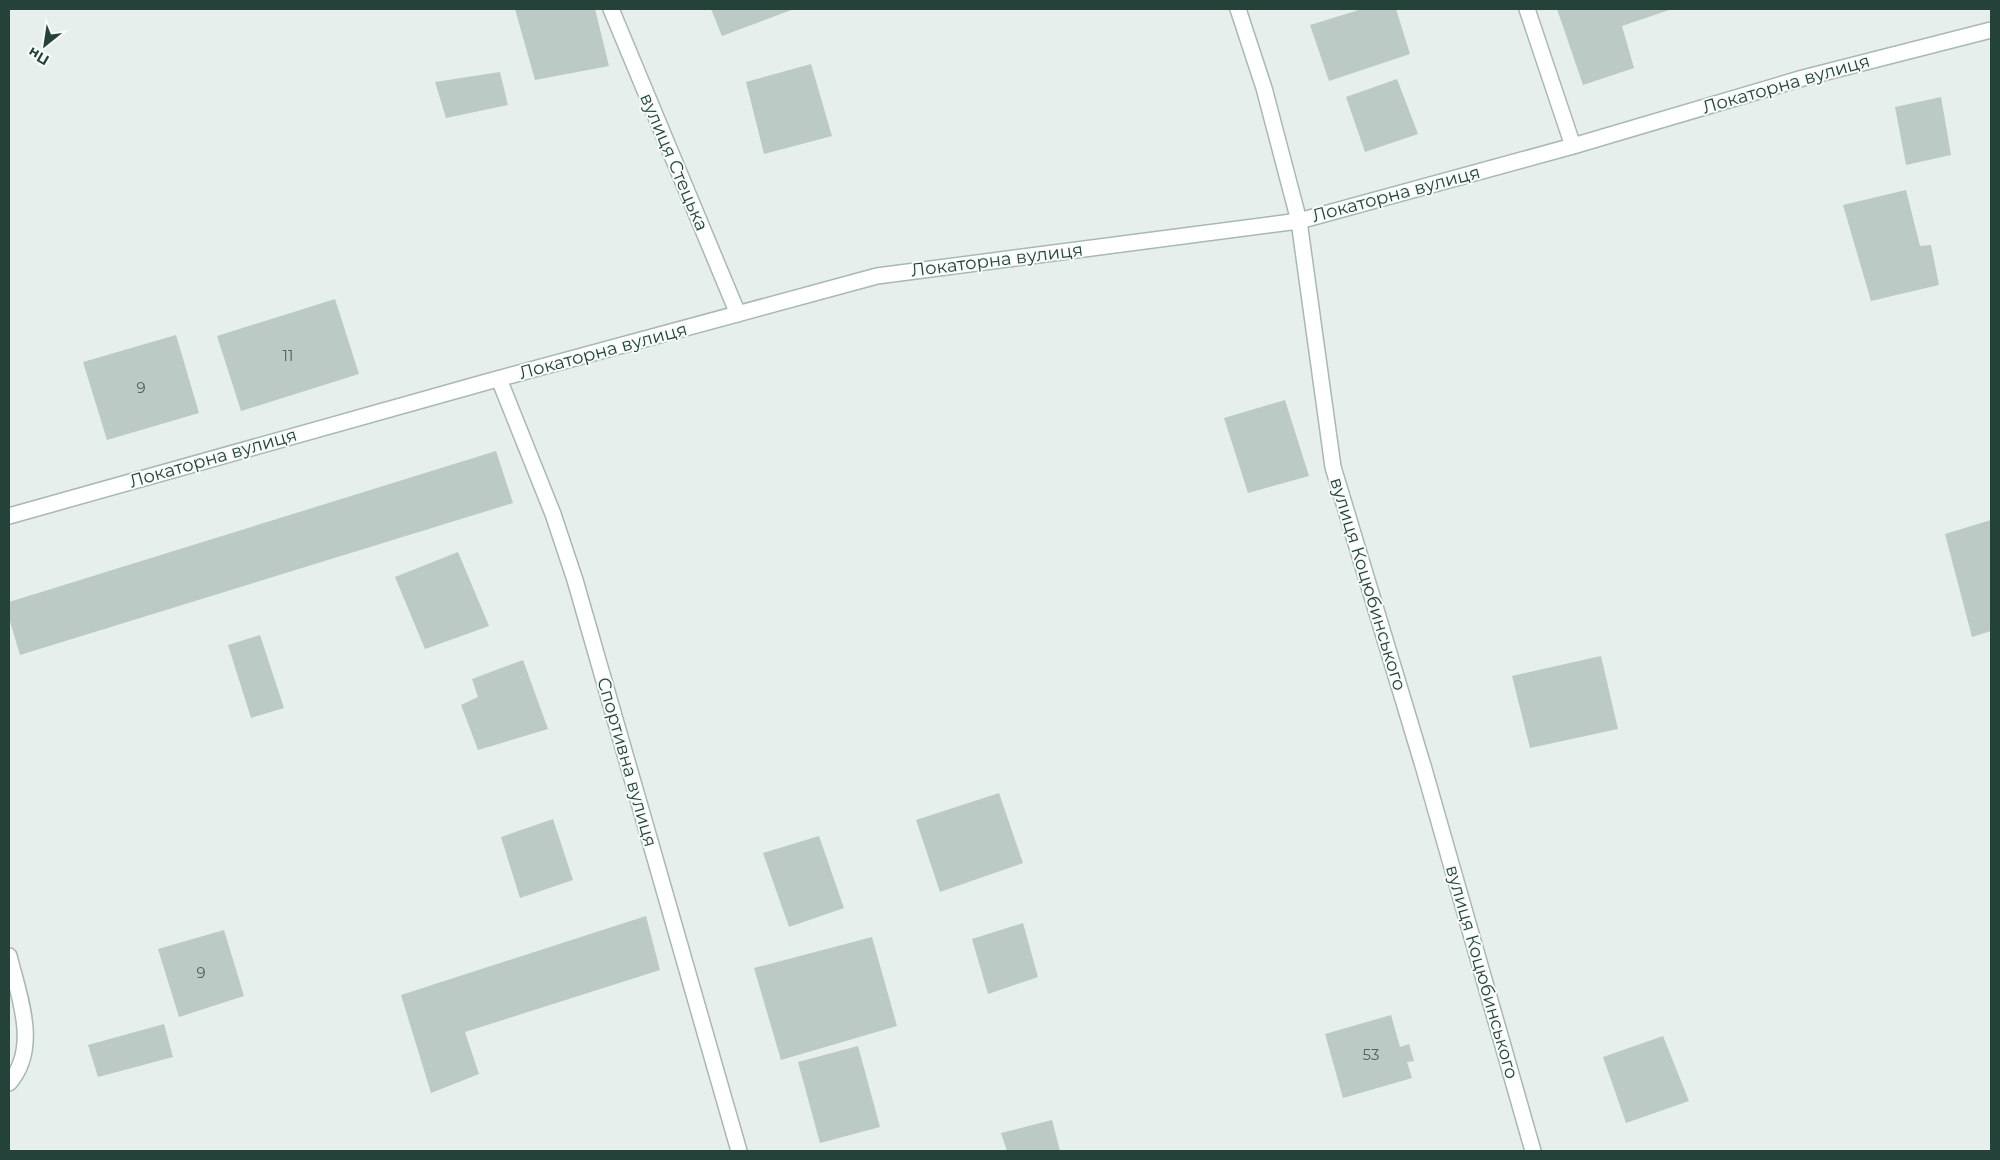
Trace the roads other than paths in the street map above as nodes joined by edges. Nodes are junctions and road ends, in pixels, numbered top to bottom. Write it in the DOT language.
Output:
graph roads {
  1 [pos="611,9"];
  2 [pos="1238,9"];
  3 [pos="1527,9"];
  4 [pos="1991,30"];
  5 [pos="1573,146"];
  6 [pos="1299,221"];
  7 [pos="738,314"];
  8 [pos="499,379"];
  9 [pos="9,516"];
  10 [pos="9,956"];
  11 [pos="9,1083"];
  12 [pos="739,1151"];
  13 [pos="1533,1151"];
  1 -- 7 [label="street, вулиця Стецька"];
  2 -- 6 [label="street, вулиця Коцюбинського"];
  3 -- 5 [label="street"];
  4 -- 5 [label="street, Локаторна вулиця"];
  5 -- 6 [label="street, Локаторна вулиця"];
  6 -- 7 [label="street, Локаторна вулиця"];
  6 -- 13 [label="street, вулиця Коцюбинського"];
  7 -- 8 [label="street, Локаторна вулиця"];
  8 -- 9 [label="street, Локаторна вулиця"];
  8 -- 12 [label="street, Спортивна вулиця"];
  10 -- 11 [label="street"];
}
